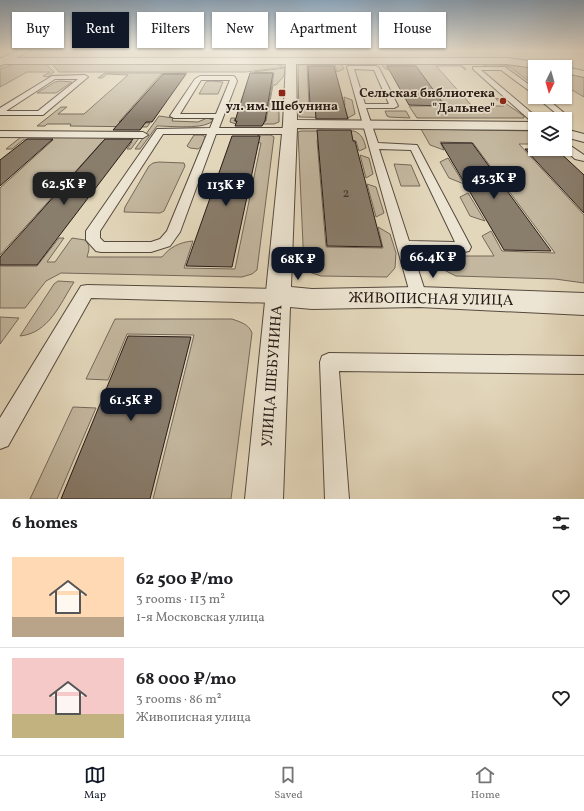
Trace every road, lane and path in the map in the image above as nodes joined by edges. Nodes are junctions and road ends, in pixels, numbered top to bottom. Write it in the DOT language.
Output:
graph roads {
  1 [pos="291,73"];
  2 [pos="352,73"];
  3 [pos="379,73"];
  4 [pos="481,73"];
  5 [pos="510,73"];
  6 [pos="528,88"];
  7 [pos="549,104"];
  8 [pos="363,106"];
  9 [pos="0,112"];
  10 [pos="560,112"];
  11 [pos="220,116"];
  12 [pos="528,116"];
  13 [pos="528,120"];
  14 [pos="367,124"];
  15 [pos="290,128"];
  16 [pos="213,131"];
  17 [pos="0,134"];
  18 [pos="143,135"];
  19 [pos="572,135"];
  20 [pos="584,138"];
  21 [pos="374,146"];
  22 [pos="572,151"];
  23 [pos="582,159"];
  24 [pos="404,246"];
  25 [pos="279,296"];
  26 [pos="419,297"];
  27 [pos="584,304"];
  28 [pos="584,365"];
  29 [pos="0,438"];
  30 [pos="264,499"];
  31 [pos="337,499"];
  1 -- 15 [label="street, УЛИЦА ШЕБУНИНА"];
  2 -- 14 [label="lane"];
  3 -- 8 [label="lane"];
  4 -- 12 [label="lane"];
  5 -- 6 [label="lane"];
  7 -- 10 [label="lane"];
  9 -- 9 [label="lane"];
  11 -- 11 [label="lane"];
  11 -- 16 [label="lane"];
  13 -- 14 [label="street"];
  14 -- 15 [label="street"];
  14 -- 21 [label="lane"];
  15 -- 16 [label="lane"];
  15 -- 25 [label="street, УЛИЦА ШЕБУНИНА"];
  16 -- 16 [label="lane"];
  17 -- 18 [label="lane"];
  19 -- 20 [label="street"];
  21 -- 24 [label="lane"];
  21 -- 24 [label="lane"];
  22 -- 23 [label="lane"];
  24 -- 26 [label="lane"];
  25 -- 26 [label="street, ЖИВОПИСНАЯ УЛИЦА"];
  25 -- 29 [label="lane"];
  25 -- 30 [label="street, УЛИЦА ШЕБУНИНА"];
  26 -- 27 [label="street, ЖИВОПИСНАЯ УЛИЦА"];
  28 -- 31 [label="lane"];
}
